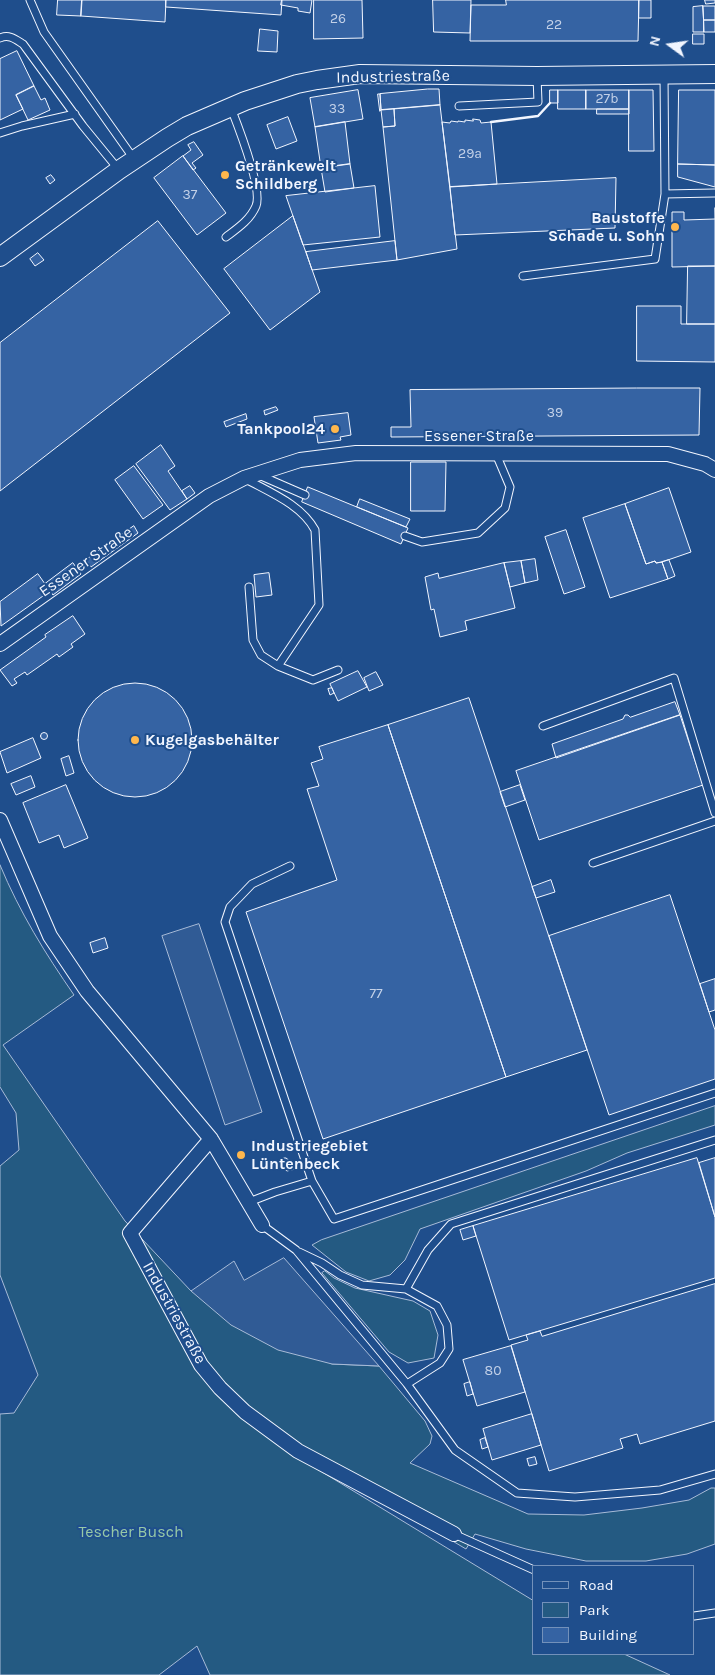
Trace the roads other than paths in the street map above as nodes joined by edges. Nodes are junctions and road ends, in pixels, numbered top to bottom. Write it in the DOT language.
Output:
graph roads {
  1 [pos="30,0"];
  2 [pos="0,38"];
  3 [pos="664,74"];
  4 [pos="715,74"];
  5 [pos="537,76"];
  6 [pos="459,106"];
  7 [pos="230,107"];
  8 [pos="75,114"];
  9 [pos="0,133"];
  10 [pos="134,160"];
  11 [pos="119,170"];
  12 [pos="714,193"];
  13 [pos="665,194"];
  14 [pos="226,237"];
  15 [pos="0,257"];
  16 [pos="523,276"];
  17 [pos="496,453"];
  18 [pos="715,470"];
  19 [pos="250,476"];
  20 [pos="305,495"];
  21 [pos="404,536"];
  22 [pos="249,587"];
  23 [pos="0,644"];
  24 [pos="278,666"];
  25 [pos="338,670"];
  26 [pos="543,726"];
  27 [pos="715,813"];
  28 [pos="0,820"];
  29 [pos="715,821"];
  30 [pos="593,862"];
  31 [pos="290,866"];
  32 [pos="715,1093"];
  33 [pos="211,1139"];
  34 [pos="715,1140"];
  35 [pos="312,1181"];
  36 [pos="249,1202"];
  37 [pos="262,1224"];
  38 [pos="296,1250"];
  39 [pos="406,1289"];
  40 [pos="407,1384"];
  41 [pos="715,1474"];
  42 [pos="454,1534"];
  43 [pos="532,1569"];
  44 [pos="715,1613"];
  45 [pos="695,1616"];
  1 -- 10 [label="lane"];
  2 -- 8 [label="lane"];
  3 -- 4 [label="street, Industriestraße"];
  3 -- 5 [label="street, Industriestraße"];
  3 -- 13 [label="lane"];
  5 -- 6 [label="lane"];
  5 -- 7 [label="street, Industriestraße"];
  7 -- 10 [label="street, Industriestraße"];
  7 -- 14 [label="lane"];
  8 -- 9 [label="lane"];
  8 -- 11 [label="lane"];
  10 -- 11 [label="street, Industriestraße"];
  11 -- 15 [label="street, Industriestraße"];
  12 -- 13 [label="lane"];
  13 -- 16 [label="lane"];
  17 -- 18 [label="street, Essener Straße"];
  17 -- 19 [label="street, Essener Straße"];
  17 -- 21 [label="lane"];
  19 -- 20 [label="lane"];
  19 -- 23 [label="street, Essener Straße"];
  19 -- 24 [label="lane"];
  22 -- 24 [label="lane"];
  24 -- 25 [label="lane"];
  26 -- 27 [label="lane"];
  28 -- 33 [label="street"];
  29 -- 30 [label="lane"];
  31 -- 35 [label="lane"];
  32 -- 35 [label="lane"];
  33 -- 36 [label="street"];
  33 -- 42 [label="street, Industriestraße"];
  34 -- 39 [label="lane"];
  35 -- 36 [label="lane"];
  36 -- 37 [label="street"];
  37 -- 38 [label="lane"];
  38 -- 39 [label="lane"];
  38 -- 40 [label="lane"];
  39 -- 40 [label="lane"];
  40 -- 41 [label="lane"];
  42 -- 43 [label="lane"];
  44 -- 45 [label="lane"];
}
